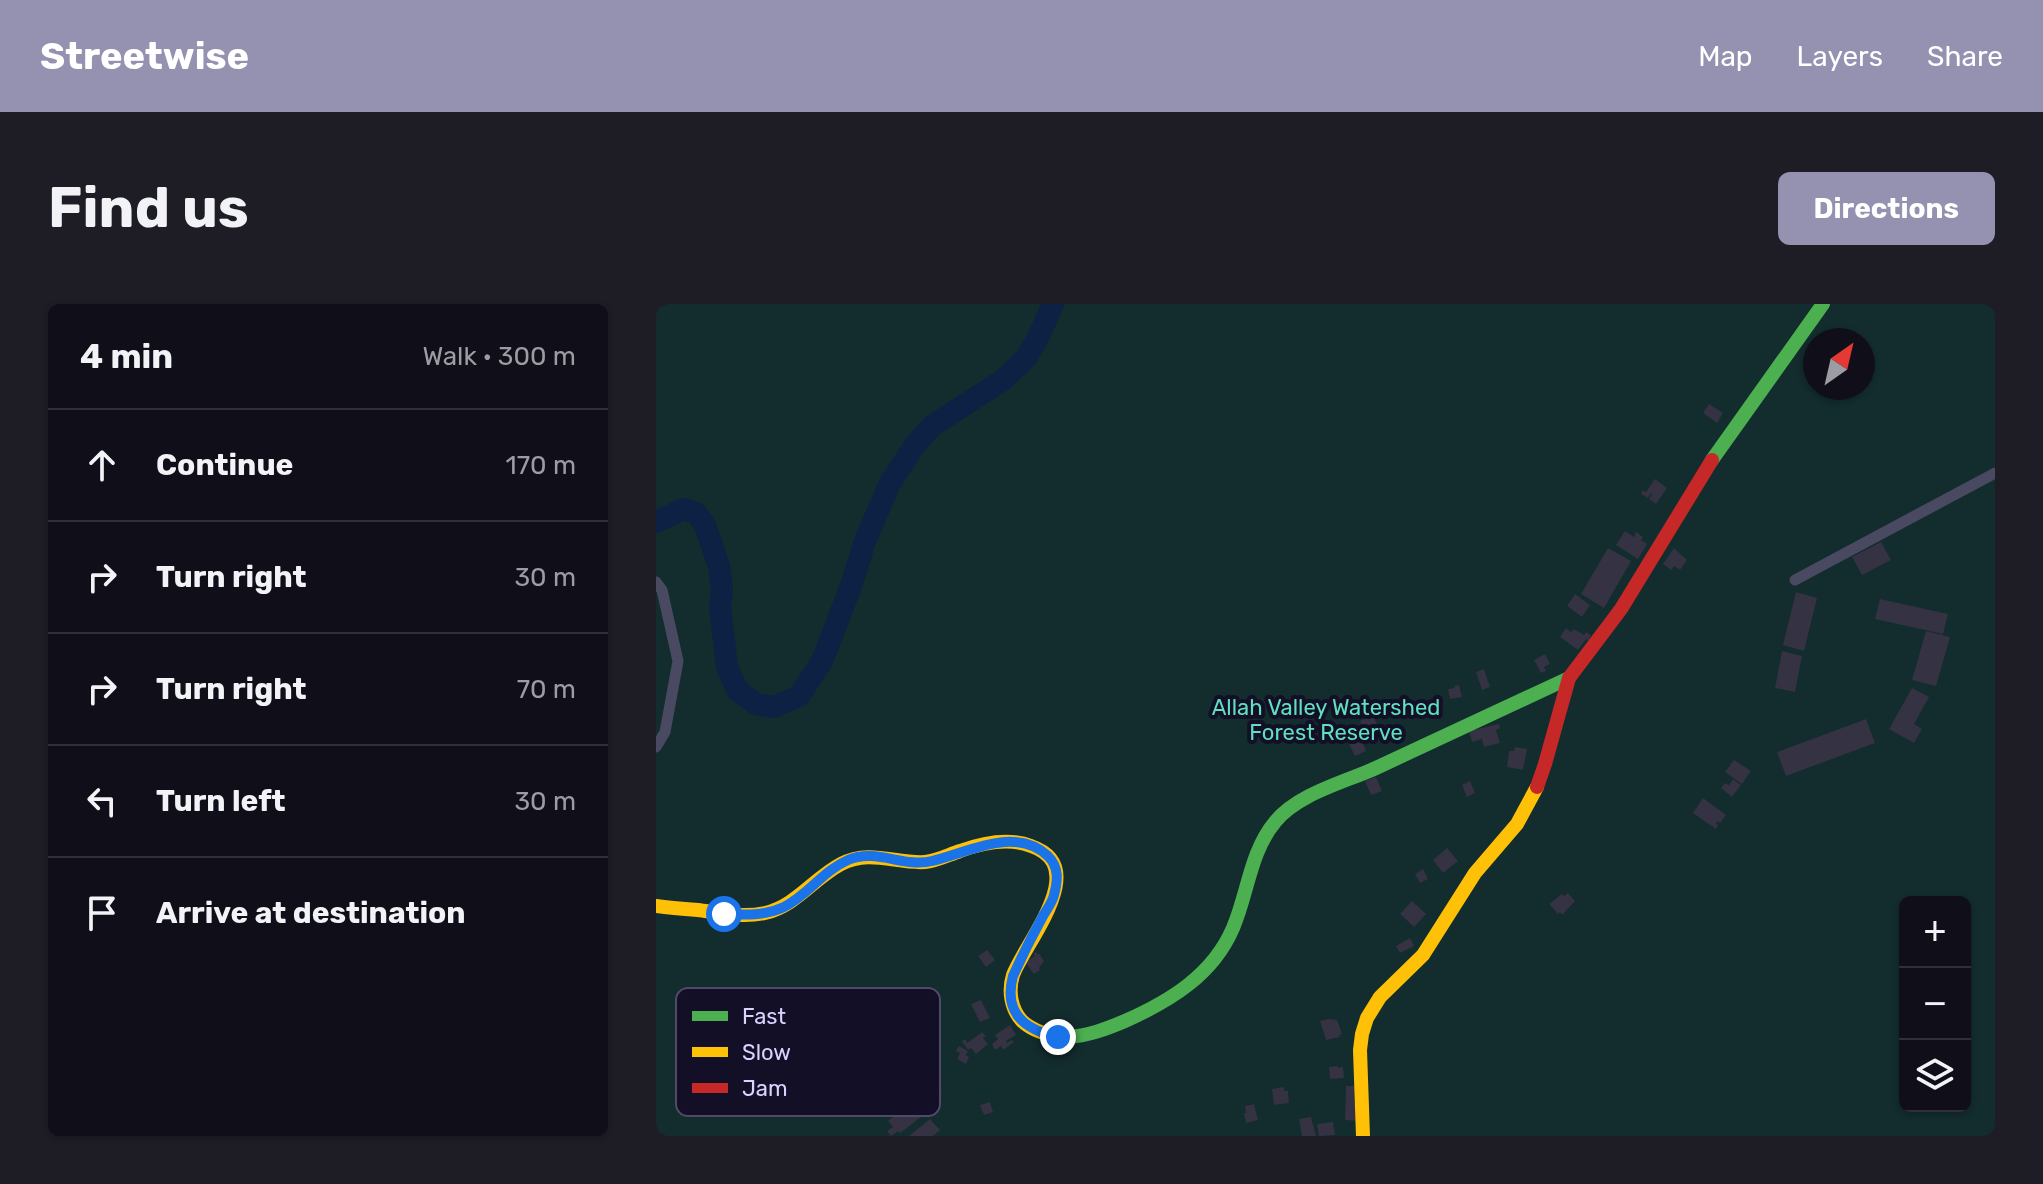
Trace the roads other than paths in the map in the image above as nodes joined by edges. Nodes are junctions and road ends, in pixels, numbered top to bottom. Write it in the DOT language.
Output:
graph roads {
  1 [pos="1823,304"];
  2 [pos="1995,473"];
  3 [pos="1795,580"];
  4 [pos="656,582"];
  5 [pos="1569,678"];
  6 [pos="656,747"];
  7 [pos="656,906"];
  8 [pos="1363,1136"];
  1 -- 5 [label="street"];
  2 -- 3 [label="street"];
  4 -- 6 [label="street"];
  5 -- 7 [label="street"];
  5 -- 8 [label="street"];
}
